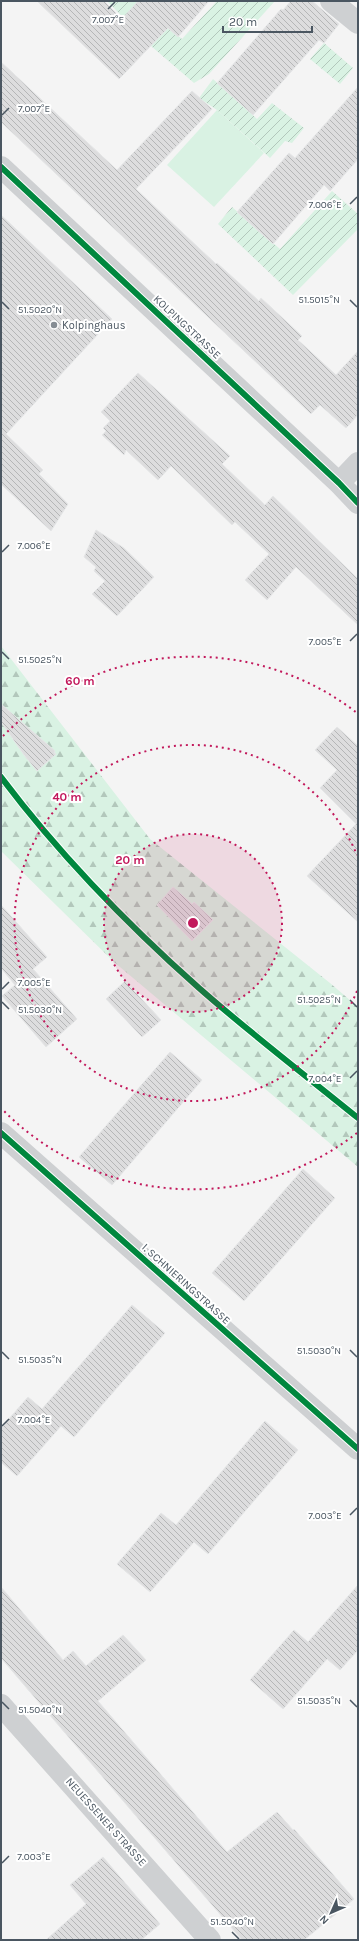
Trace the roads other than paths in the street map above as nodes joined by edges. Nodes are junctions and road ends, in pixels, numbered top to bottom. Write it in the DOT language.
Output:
graph roads {
  1 [pos="331,1"];
  2 [pos="358,23"];
  3 [pos="1,167"];
  4 [pos="358,463"];
  5 [pos="339,483"];
  6 [pos="358,503"];
  7 [pos="1,1133"];
  8 [pos="358,1450"];
  9 [pos="2,1708"];
  10 [pos="210,1940"];
  1 -- 2 [label="street"];
  3 -- 5 [label="street, KOLPINGSTRASSE"];
  4 -- 5 [label="street"];
  5 -- 6 [label="street, KOLPINGSTRASSE"];
  7 -- 8 [label="street, I. SCHNIERINGSTRASSE"];
  9 -- 10 [label="street, NEUESSENER STRASSE"];
}
